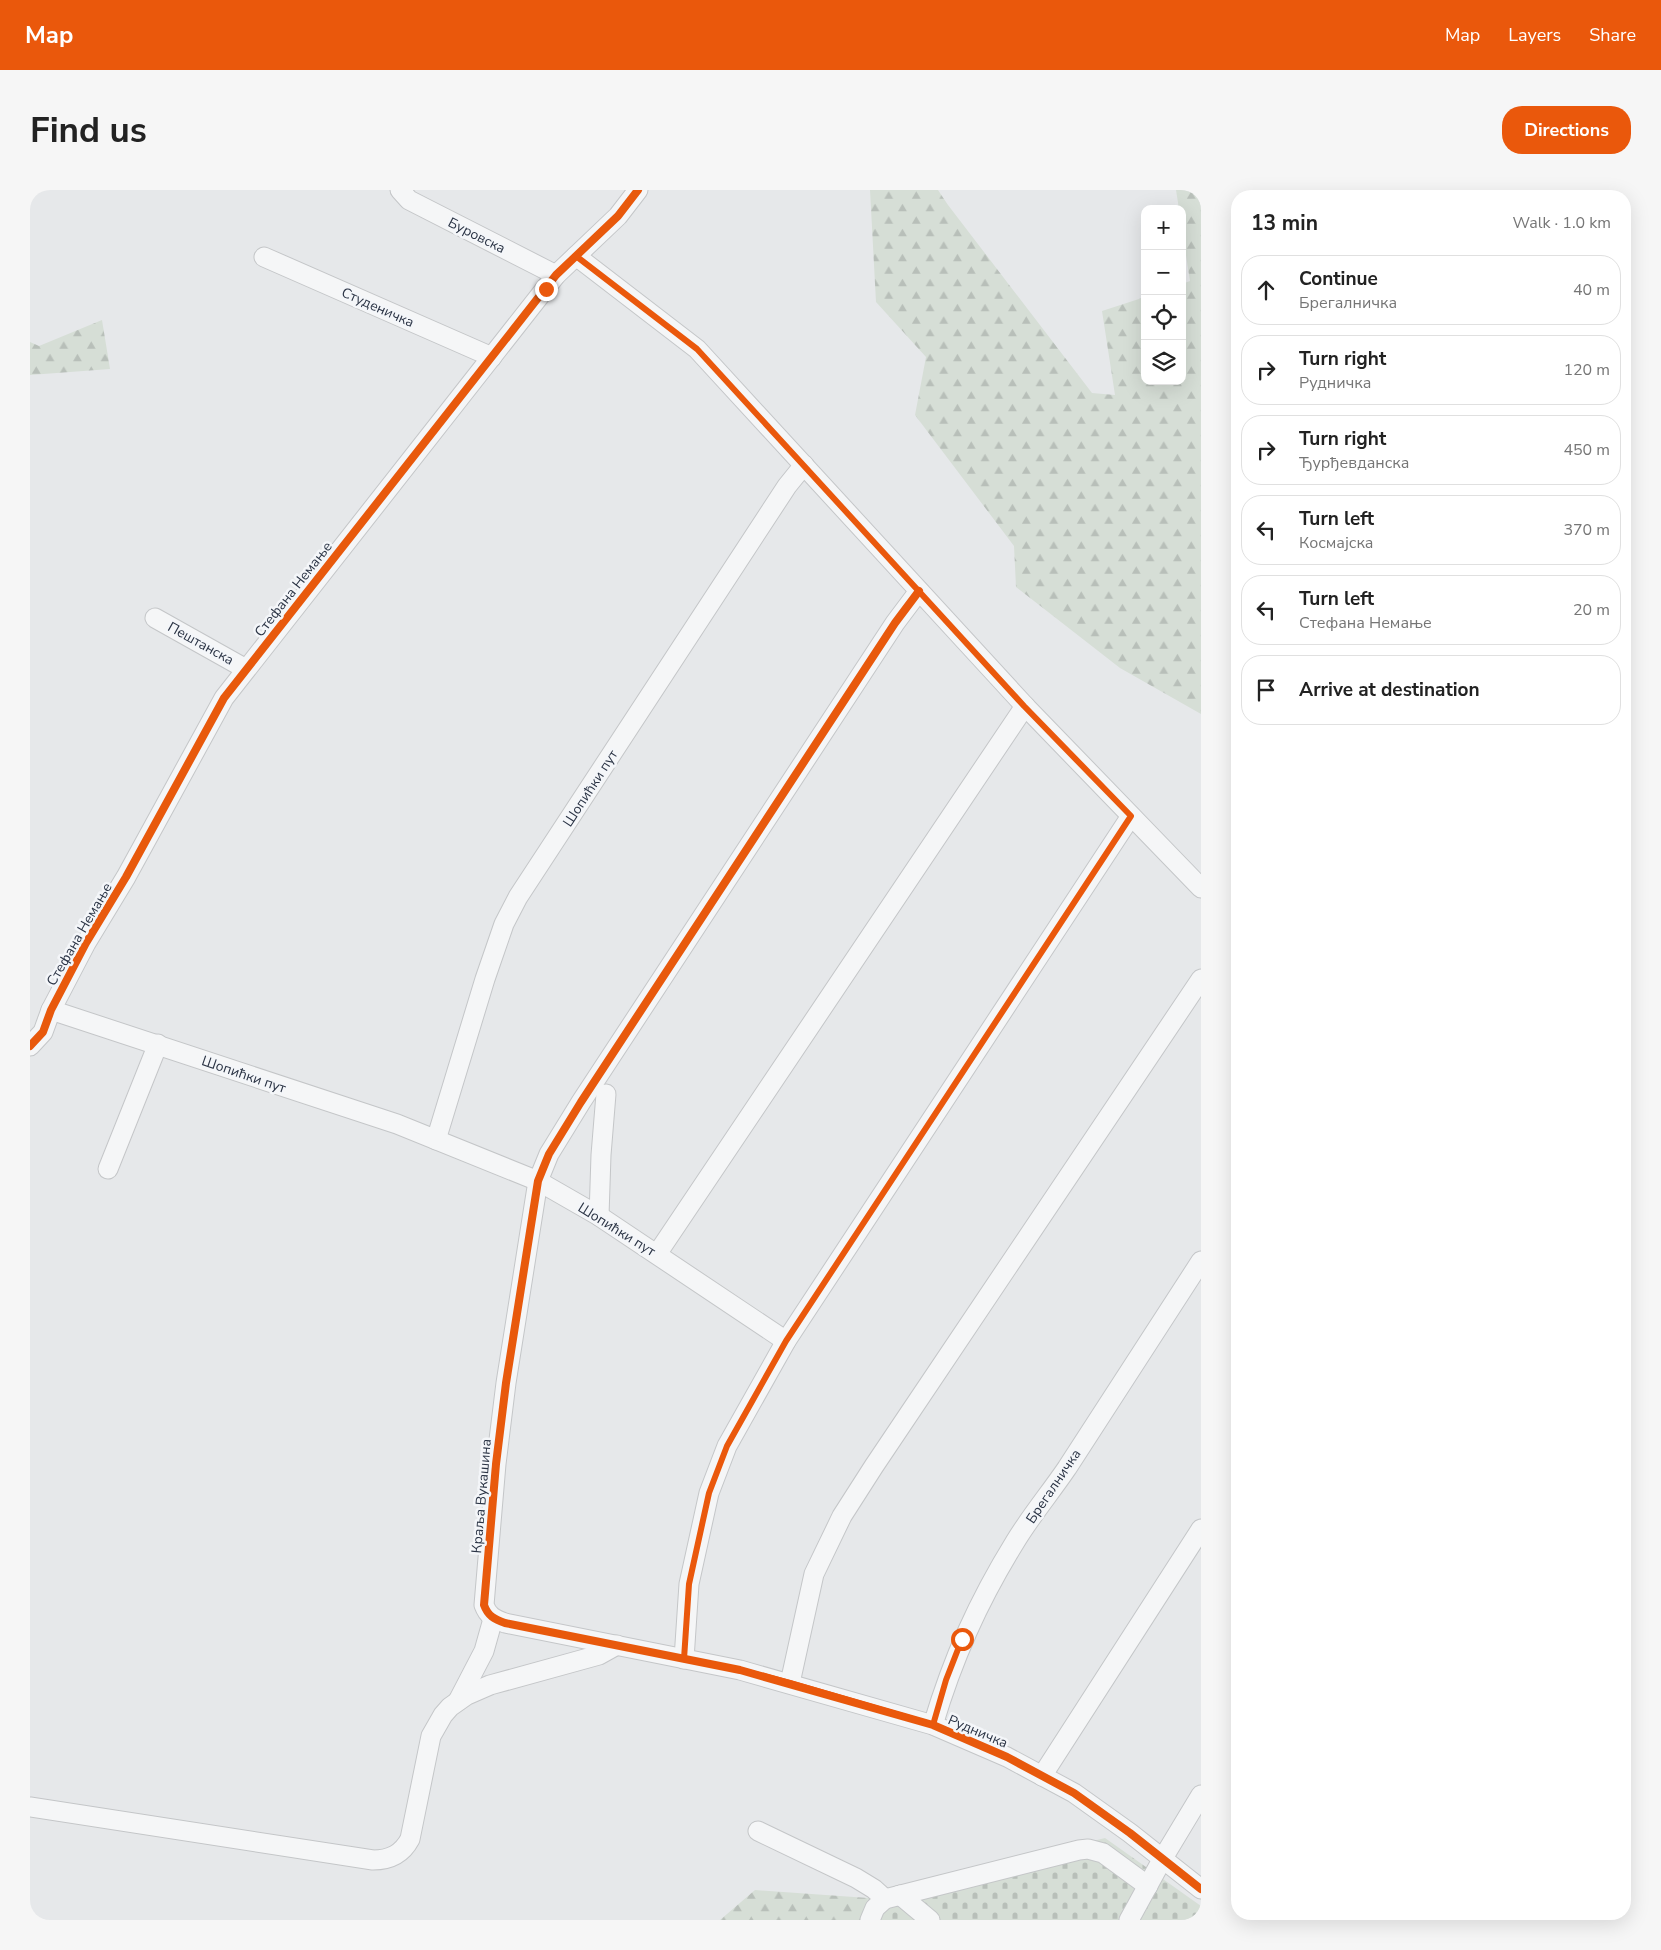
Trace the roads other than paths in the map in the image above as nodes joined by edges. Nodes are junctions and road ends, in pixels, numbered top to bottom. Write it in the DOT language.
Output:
graph roads {
  1 [pos="400,190"];
  2 [pos="638,190"];
  3 [pos="576,256"];
  4 [pos="264,257"];
  5 [pos="556,275"];
  6 [pos="492,357"];
  7 [pos="804,465"];
  8 [pos="919,591"];
  9 [pos="156,618"];
  10 [pos="246,668"];
  11 [pos="1024,706"];
  12 [pos="1131,816"];
  13 [pos="1201,888"];
  14 [pos="1201,979"];
  15 [pos="51,1010"];
  16 [pos="158,1044"];
  17 [pos="30,1046"];
  18 [pos="606,1094"];
  19 [pos="436,1140"];
  20 [pos="108,1169"];
  21 [pos="538,1181"];
  22 [pos="599,1216"];
  23 [pos="657,1254"];
  24 [pos="1201,1261"];
  25 [pos="786,1341"];
  26 [pos="1201,1529"];
  27 [pos="493,1619"];
  28 [pos="617,1646"];
  29 [pos="684,1659"];
  30 [pos="790,1683"];
  31 [pos="458,1700"];
  32 [pos="933,1725"];
  33 [pos="1042,1776"];
  34 [pos="1201,1795"];
  35 [pos="30,1807"];
  36 [pos="758,1831"];
  37 [pos="1163,1858"];
  38 [pos="1148,1886"];
  39 [pos="1201,1889"];
  40 [pos="893,1897"];
  41 [pos="870,1920"];
  42 [pos="930,1920"];
  43 [pos="1129,1920"];
  1 -- 5 [label="street, Буровска"];
  2 -- 3 [label="street, Стефана Немање"];
  3 -- 5 [label="street, Стефана Немање"];
  3 -- 7 [label="street"];
  4 -- 6 [label="street, Студеничка"];
  5 -- 6 [label="street, Стефана Немање"];
  6 -- 10 [label="street, Стефана Немање"];
  7 -- 8 [label="street"];
  7 -- 19 [label="street, Шопићки пут"];
  8 -- 11 [label="street"];
  8 -- 21 [label="street, Краља Вукашина"];
  9 -- 10 [label="street, Пештанска"];
  10 -- 15 [label="street, Стефана Немање"];
  11 -- 12 [label="street"];
  11 -- 23 [label="street"];
  12 -- 13 [label="street"];
  12 -- 25 [label="street"];
  14 -- 30 [label="street"];
  15 -- 16 [label="street, Шопићки пут"];
  15 -- 17 [label="street, Стефана Немање"];
  16 -- 19 [label="street, Шопићки пут"];
  16 -- 20 [label="street"];
  18 -- 22 [label="street"];
  19 -- 21 [label="street, Шопићки пут"];
  21 -- 22 [label="street, Шопићки пут"];
  21 -- 27 [label="street, Краља Вукашина"];
  22 -- 23 [label="street, Шопићки пут"];
  23 -- 25 [label="street, Шопићки пут"];
  24 -- 32 [label="street, Брегалничка"];
  25 -- 29 [label="street"];
  26 -- 33 [label="street"];
  27 -- 28 [label="street"];
  27 -- 31 [label="street"];
  28 -- 29 [label="street"];
  28 -- 31 [label="street"];
  29 -- 30 [label="street, Рудничка"];
  30 -- 32 [label="street, Рудничка"];
  31 -- 35 [label="street"];
  32 -- 33 [label="street, Рудничка"];
  33 -- 37 [label="street, Рудничка"];
  34 -- 37 [label="street"];
  36 -- 40 [label="street"];
  37 -- 38 [label="street"];
  37 -- 39 [label="street, Рудничка"];
  38 -- 40 [label="street"];
  38 -- 43 [label="street"];
  40 -- 41 [label="street"];
  40 -- 42 [label="street"];
}
